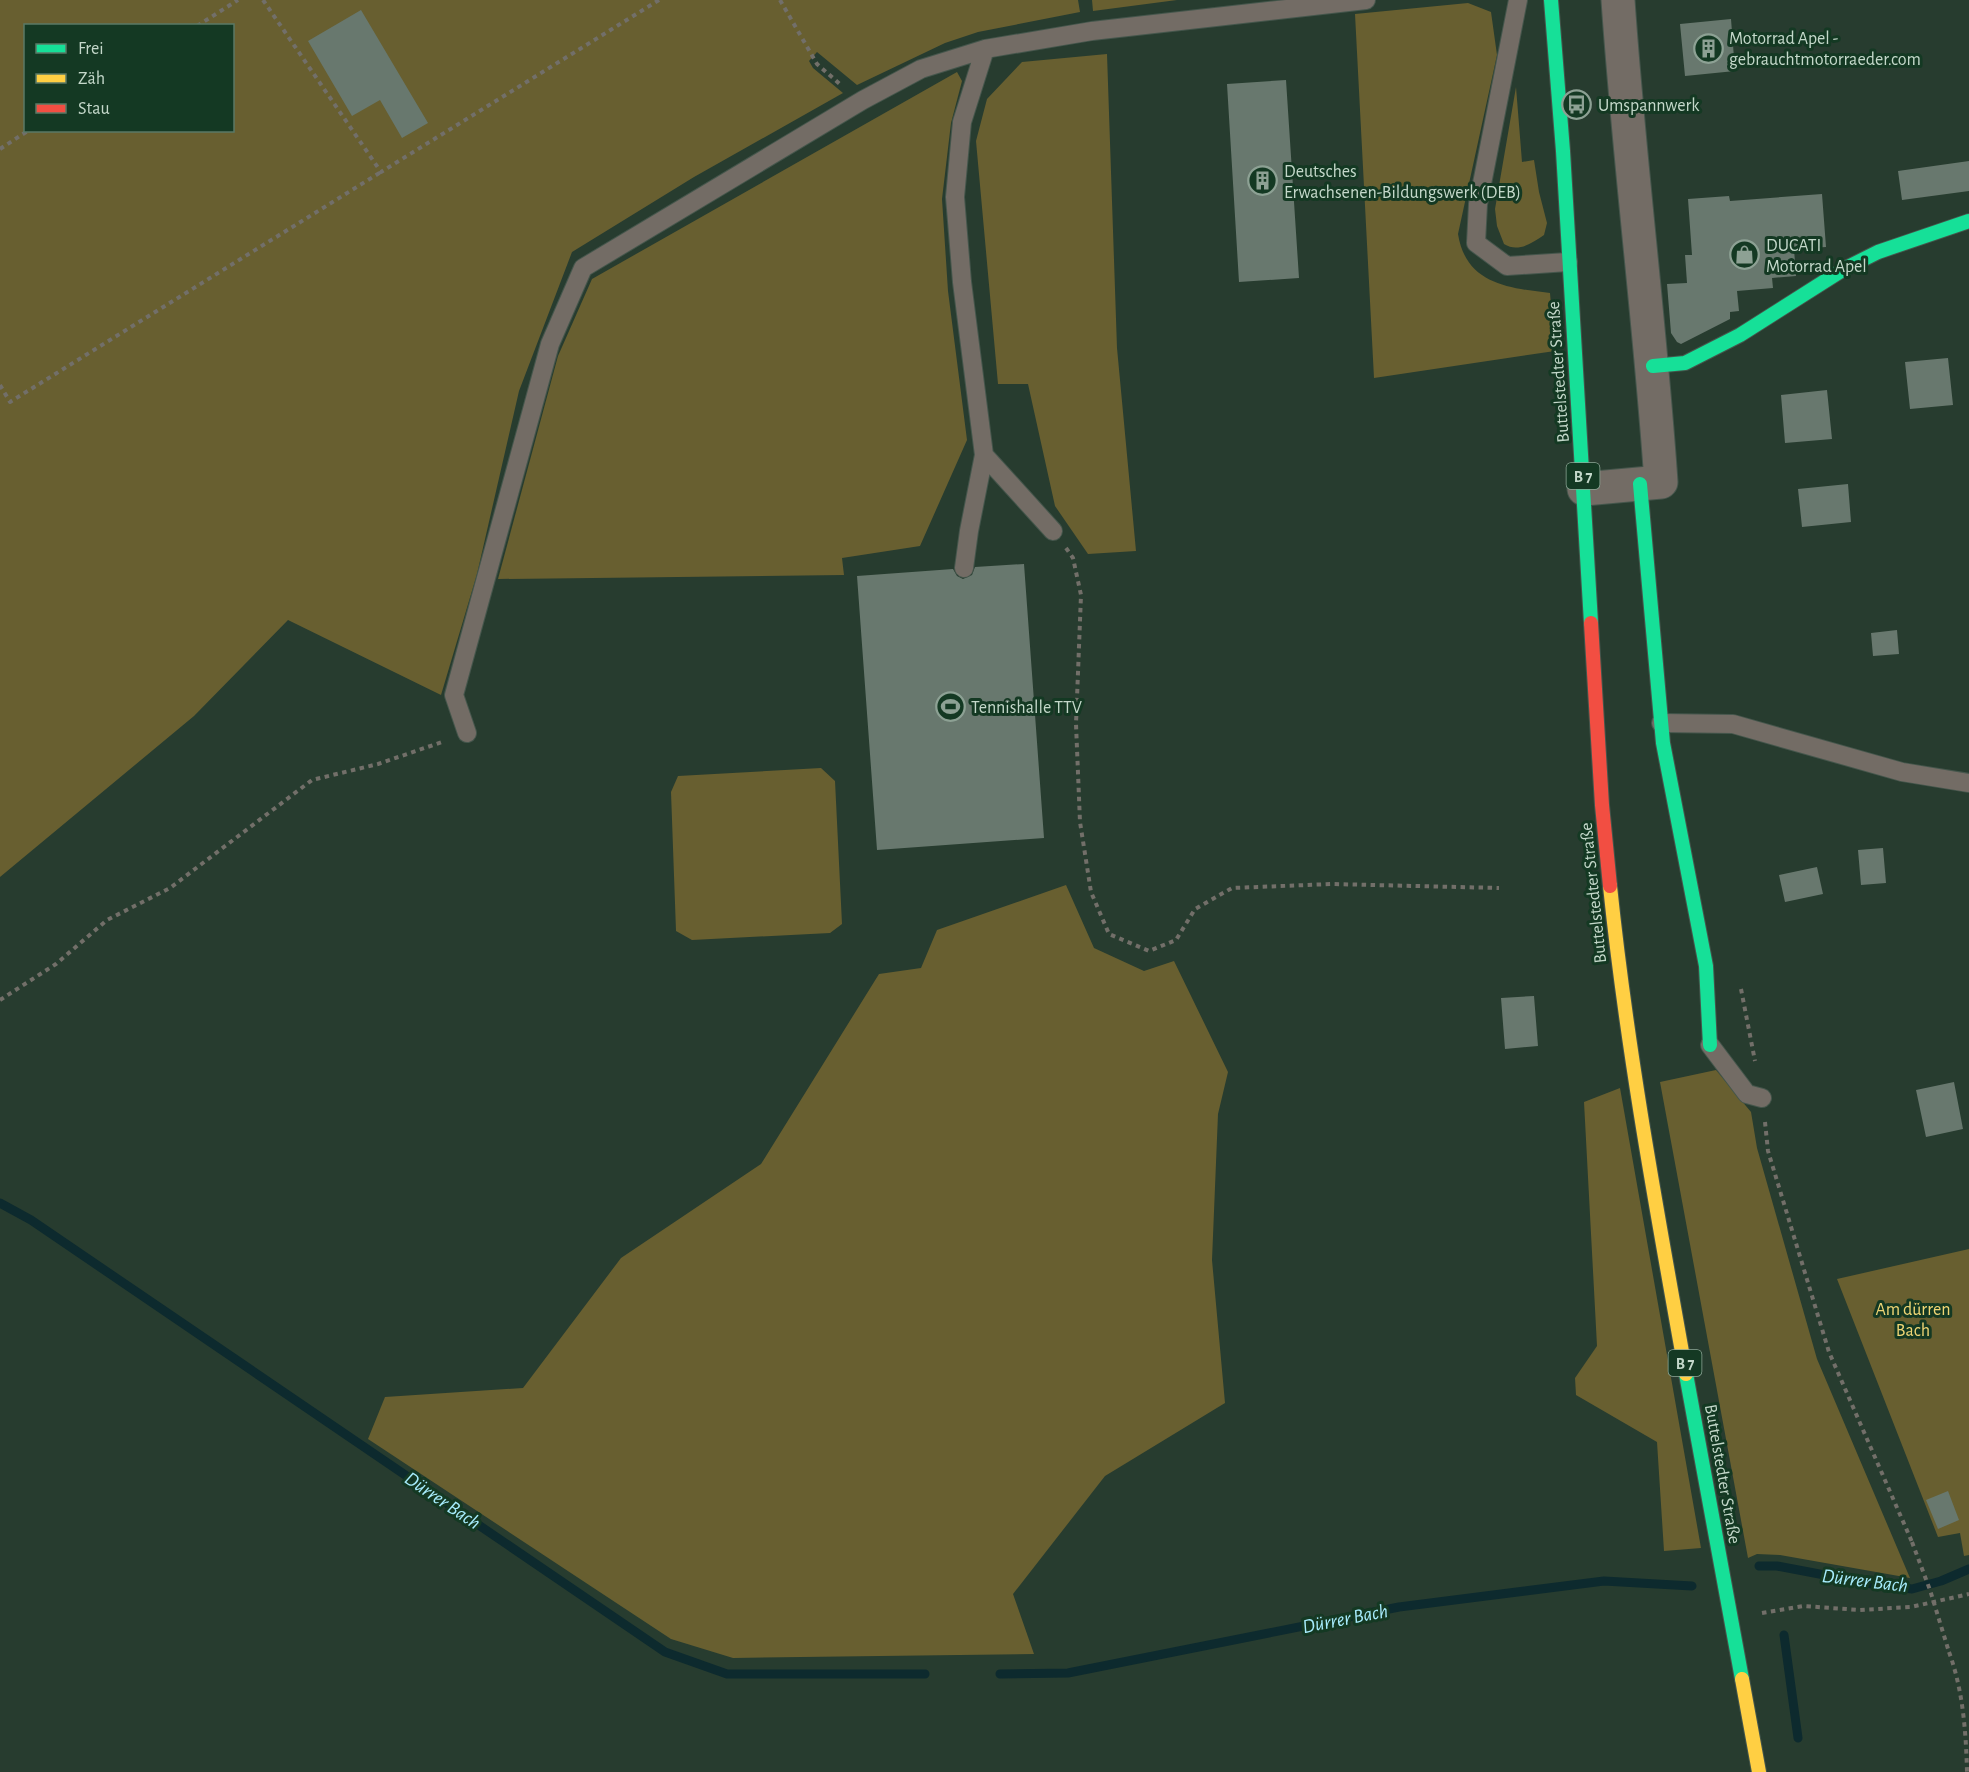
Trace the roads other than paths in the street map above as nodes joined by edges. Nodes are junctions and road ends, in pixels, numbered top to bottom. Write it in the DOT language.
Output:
graph roads {
  1 [pos="1366,0"];
  2 [pos="1518,0"];
  3 [pos="1551,0"];
  4 [pos="1618,0"];
  5 [pos="985,49"];
  6 [pos="1969,221"];
  7 [pos="1568,262"];
  8 [pos="1653,366"];
  9 [pos="984,455"];
  10 [pos="1640,484"];
  11 [pos="1584,489"];
  12 [pos="1053,531"];
  13 [pos="964,568"];
  14 [pos="1661,723"];
  15 [pos="467,733"];
  16 [pos="1969,783"];
  17 [pos="1710,1045"];
  18 [pos="1762,1098"];
  19 [pos="1759,1772"];
  1 -- 5 [label="lane"];
  2 -- 7 [label="lane"];
  3 -- 7 [label="main road, Buttelstedter Straße / B 7"];
  4 -- 8 [label="street"];
  5 -- 9 [label="lane"];
  5 -- 15 [label="lane"];
  6 -- 8 [label="main road"];
  7 -- 11 [label="main road, Buttelstedter Straße / B 7"];
  8 -- 10 [label="street"];
  9 -- 12 [label="lane"];
  9 -- 13 [label="lane"];
  10 -- 11 [label="street"];
  10 -- 14 [label="main road"];
  11 -- 19 [label="main road, Buttelstedter Straße / B 7"];
  14 -- 16 [label="lane"];
  14 -- 17 [label="main road"];
  17 -- 18 [label="lane"];
}
